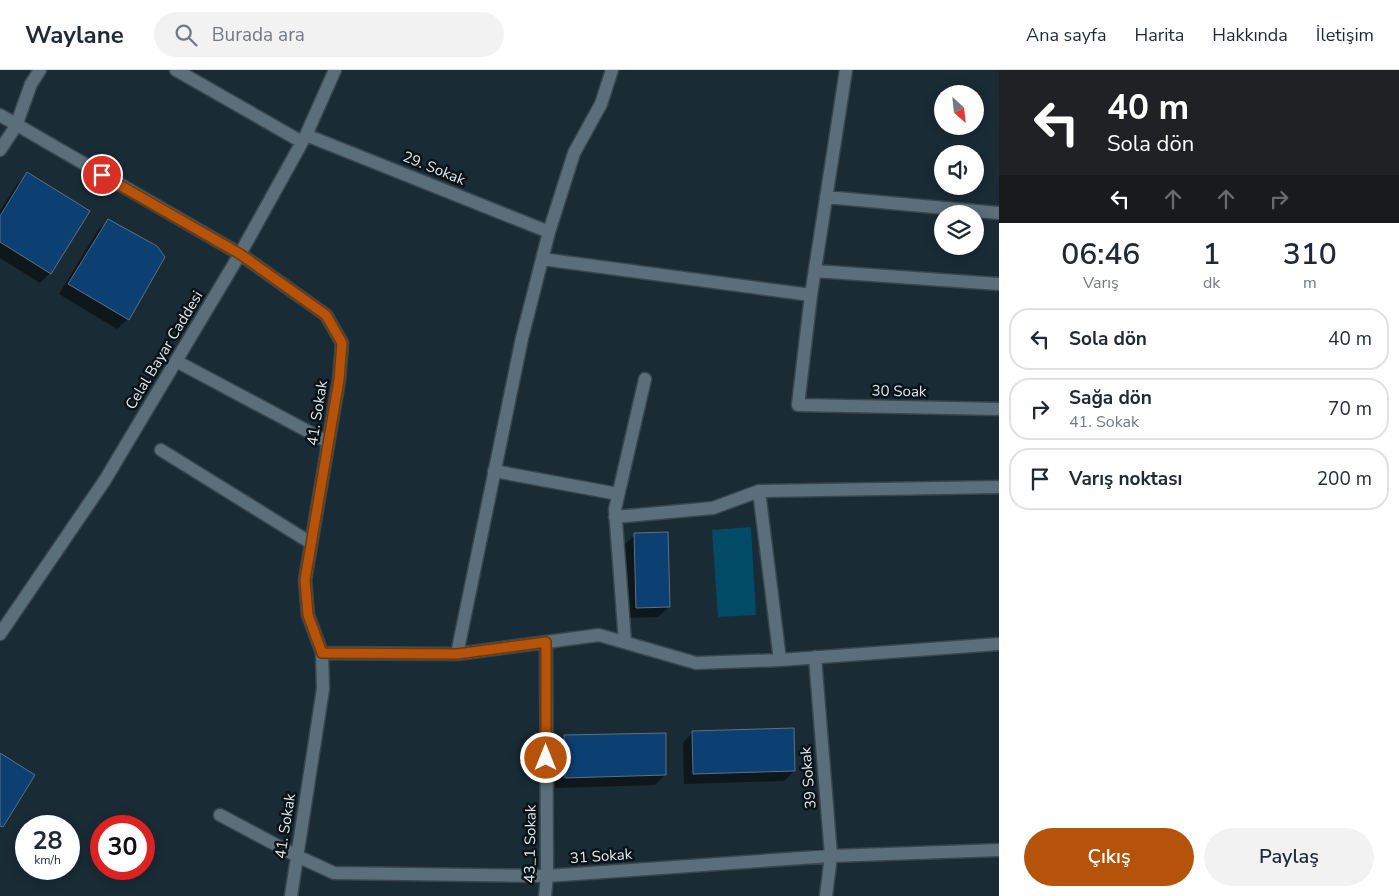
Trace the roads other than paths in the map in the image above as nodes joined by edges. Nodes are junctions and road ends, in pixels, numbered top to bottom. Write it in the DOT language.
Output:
graph roads {
  1 [pos="40,70"];
  2 [pos="176,70"];
  3 [pos="335,70"];
  4 [pos="612,70"];
  5 [pos="846,70"];
  6 [pos="0,115"];
  7 [pos="16,126"];
  8 [pos="304,138"];
  9 [pos="0,150"];
  10 [pos="826,197"];
  11 [pos="999,213"];
  12 [pos="549,232"];
  13 [pos="240,254"];
  14 [pos="542,259"];
  15 [pos="814,271"];
  16 [pos="999,284"];
  17 [pos="811,295"];
  18 [pos="176,361"];
  19 [pos="645,379"];
  20 [pos="999,409"];
  21 [pos="328,442"];
  22 [pos="161,450"];
  23 [pos="494,471"];
  24 [pos="999,487"];
  25 [pos="759,491"];
  26 [pos="618,494"];
  27 [pos="615,517"];
  28 [pos="311,543"];
  29 [pos="0,634"];
  30 [pos="546,642"];
  31 [pos="625,642"];
  32 [pos="999,644"];
  33 [pos="322,653"];
  34 [pos="457,654"];
  35 [pos="815,657"];
  36 [pos="780,660"];
  37 [pos="220,815"];
  38 [pos="999,850"];
  39 [pos="297,856"];
  40 [pos="831,856"];
  41 [pos="547,876"];
  42 [pos="291,896"];
  43 [pos="545,896"];
  44 [pos="826,896"];
  1 -- 7 [label="street"];
  2 -- 8 [label="street, 29. Sokak"];
  3 -- 8 [label="street, Celal Bayar Caddesi"];
  4 -- 12 [label="street"];
  5 -- 10 [label="street"];
  6 -- 7 [label="street, 41. Sokak"];
  7 -- 9 [label="street"];
  7 -- 13 [label="street, 41. Sokak"];
  8 -- 12 [label="street, 29. Sokak"];
  8 -- 13 [label="street, Celal Bayar Caddesi"];
  10 -- 11 [label="street"];
  10 -- 15 [label="street"];
  12 -- 14 [label="street"];
  13 -- 18 [label="street, Celal Bayar Caddesi"];
  13 -- 21 [label="street, 41. Sokak"];
  14 -- 17 [label="street"];
  14 -- 23 [label="street"];
  15 -- 16 [label="street"];
  15 -- 17 [label="street"];
  17 -- 20 [label="street, 30 Soak"];
  18 -- 21 [label="street"];
  18 -- 29 [label="street, Celal Bayar Caddesi"];
  19 -- 26 [label="street"];
  21 -- 28 [label="street, 41. Sokak"];
  22 -- 28 [label="street"];
  23 -- 26 [label="street"];
  23 -- 34 [label="street"];
  24 -- 25 [label="street"];
  25 -- 27 [label="street"];
  25 -- 36 [label="street"];
  26 -- 27 [label="street"];
  27 -- 31 [label="street"];
  28 -- 33 [label="street, 41. Sokak"];
  30 -- 31 [label="street"];
  30 -- 34 [label="street"];
  30 -- 41 [label="street, 43_1 Sokak"];
  31 -- 36 [label="street"];
  32 -- 35 [label="street"];
  33 -- 34 [label="street"];
  33 -- 39 [label="street, 41. Sokak"];
  35 -- 36 [label="street"];
  35 -- 40 [label="street, 39 Sokak"];
  37 -- 39 [label="street, 31 Sokak"];
  38 -- 40 [label="street, 31 Sokak"];
  39 -- 41 [label="street, 31 Sokak"];
  39 -- 42 [label="street, 41. Sokak"];
  40 -- 41 [label="street, 31 Sokak"];
  40 -- 44 [label="street, 39 Sokak"];
  41 -- 43 [label="street, 43_1 Sokak"];
}
